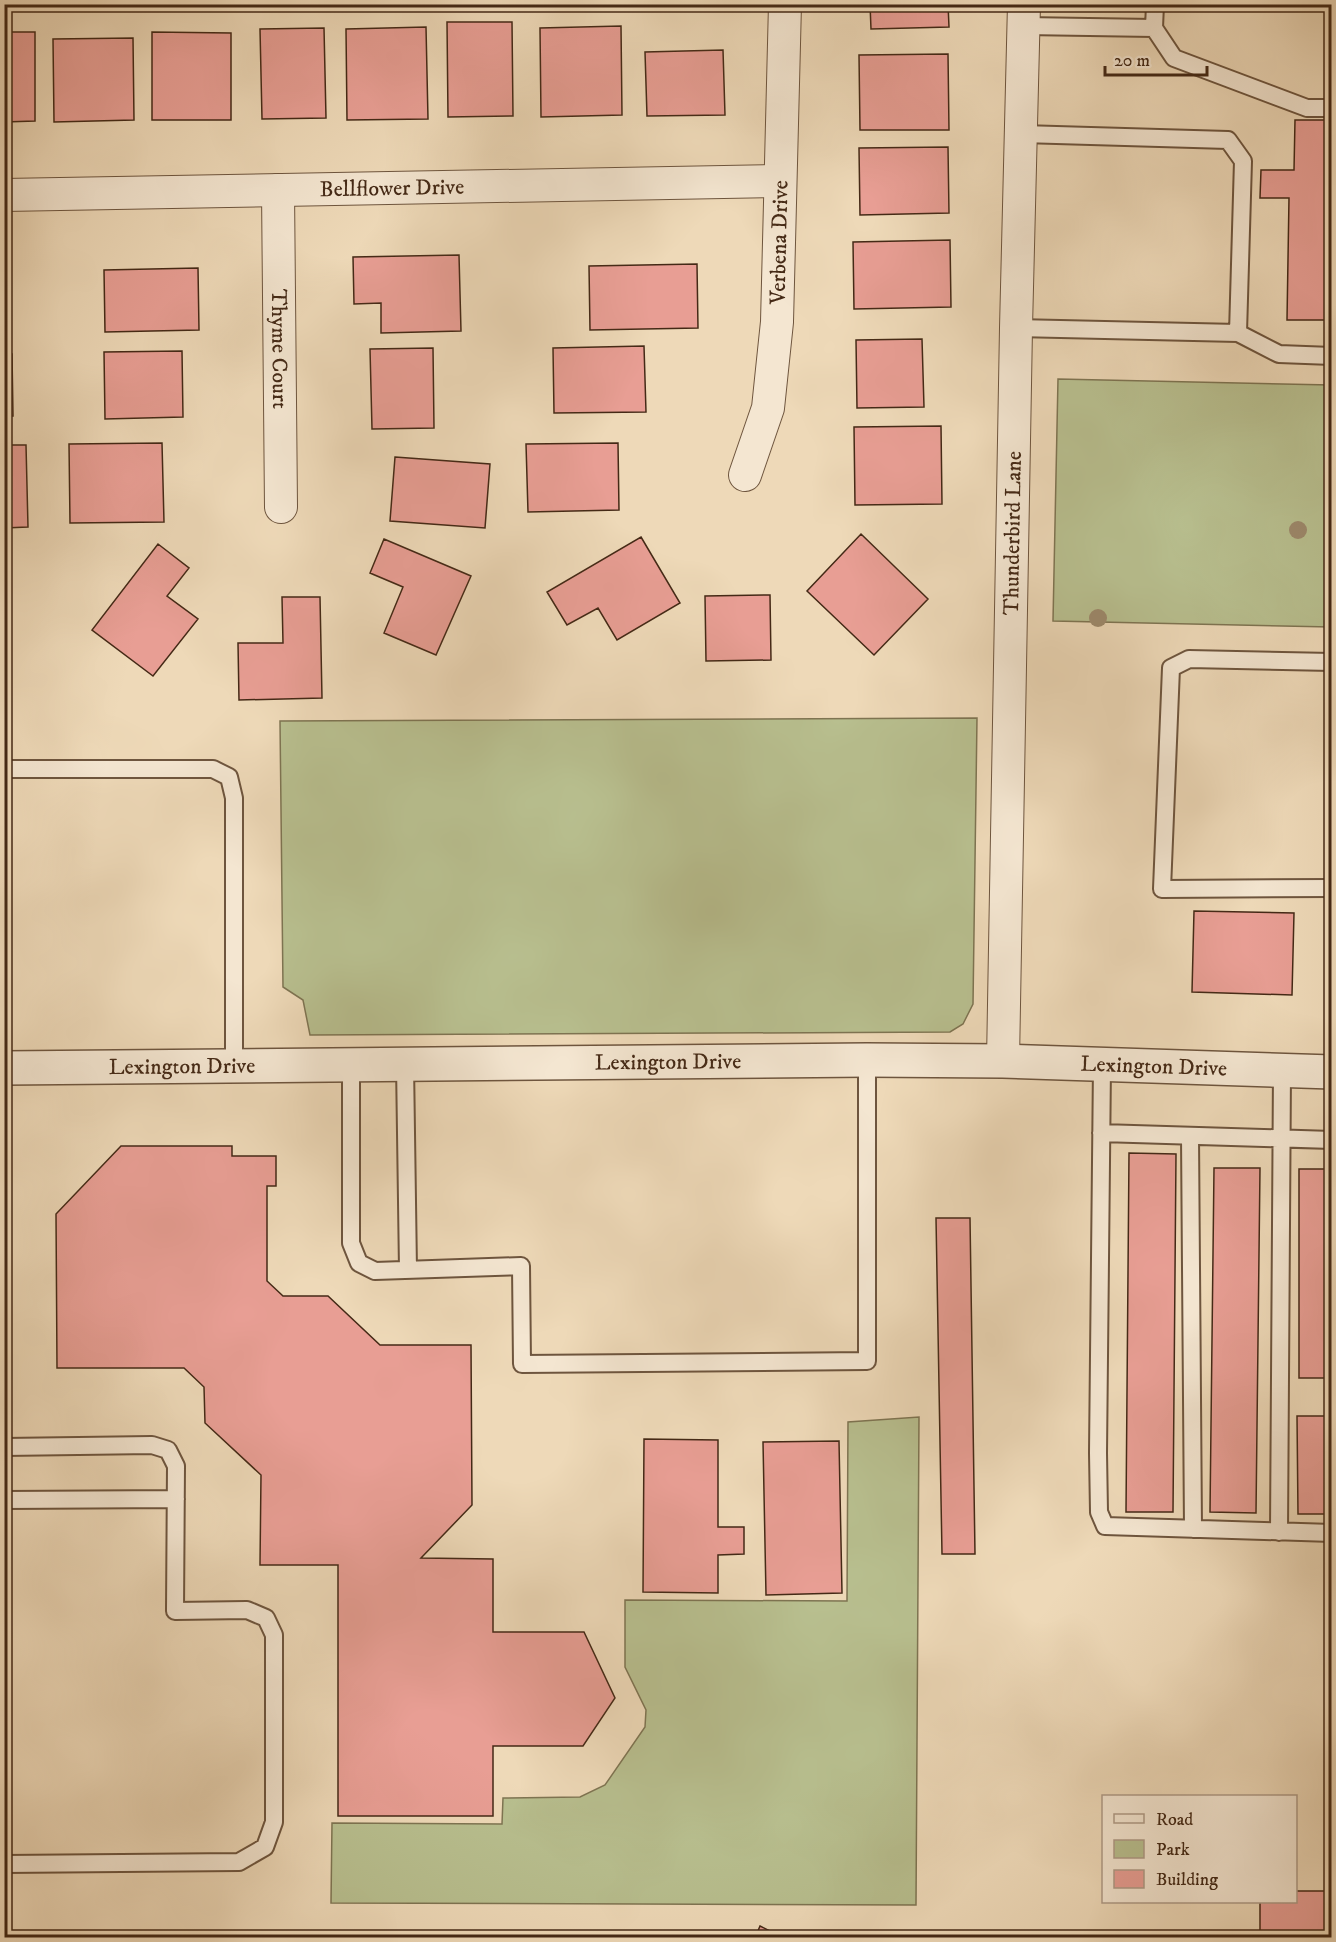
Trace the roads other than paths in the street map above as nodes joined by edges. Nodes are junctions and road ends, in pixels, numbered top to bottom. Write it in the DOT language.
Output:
graph roads {
  1 [pos="785,4"];
  2 [pos="1155,4"];
  3 [pos="1024,15"];
  4 [pos="1154,28"];
  5 [pos="1332,108"];
  6 [pos="1022,134"];
  7 [pos="780,181"];
  8 [pos="278,190"];
  9 [pos="4,195"];
  10 [pos="1016,328"];
  11 [pos="1238,333"];
  12 [pos="1332,356"];
  13 [pos="745,475"];
  14 [pos="281,507"];
  15 [pos="1332,662"];
  16 [pos="4,769"];
  17 [pos="1332,888"];
  18 [pos="867,1060"];
  19 [pos="1004,1061"];
  20 [pos="351,1064"];
  21 [pos="405,1064"];
  22 [pos="1102,1065"];
  23 [pos="234,1066"];
  24 [pos="4,1068"];
  25 [pos="1282,1070"];
  26 [pos="1332,1071"];
  27 [pos="1101,1133"];
  28 [pos="1190,1136"];
  29 [pos="1281,1138"];
  30 [pos="1332,1140"];
  31 [pos="408,1270"];
  32 [pos="4,1447"];
  33 [pos="176,1499"];
  34 [pos="4,1500"];
  35 [pos="1193,1529"];
  36 [pos="1279,1532"];
  37 [pos="1332,1533"];
  38 [pos="4,1864"];
  1 -- 7 [label="street, Verbena Drive"];
  2 -- 4 [label="lane"];
  3 -- 4 [label="lane"];
  3 -- 6 [label="street, Thunderbird Lane"];
  4 -- 5 [label="lane"];
  6 -- 10 [label="street, Thunderbird Lane"];
  6 -- 11 [label="lane"];
  7 -- 8 [label="street, Bellflower Drive"];
  7 -- 13 [label="street, Verbena Drive"];
  8 -- 9 [label="street, Bellflower Drive"];
  8 -- 14 [label="street, Thyme Court"];
  10 -- 11 [label="lane"];
  10 -- 19 [label="street, Thunderbird Lane"];
  11 -- 12 [label="lane"];
  15 -- 17 [label="lane"];
  16 -- 23 [label="lane"];
  18 -- 19 [label="street, Lexington Drive"];
  18 -- 21 [label="street, Lexington Drive"];
  18 -- 31 [label="lane"];
  19 -- 22 [label="street, Lexington Drive"];
  20 -- 21 [label="street, Lexington Drive"];
  20 -- 23 [label="street, Lexington Drive"];
  20 -- 31 [label="lane"];
  21 -- 31 [label="lane"];
  22 -- 25 [label="street, Lexington Drive"];
  22 -- 27 [label="lane"];
  23 -- 24 [label="street, Lexington Drive"];
  25 -- 26 [label="street, Lexington Drive"];
  25 -- 29 [label="lane"];
  27 -- 28 [label="lane"];
  27 -- 35 [label="lane"];
  28 -- 29 [label="lane"];
  28 -- 35 [label="lane"];
  29 -- 30 [label="lane"];
  29 -- 36 [label="lane"];
  32 -- 33 [label="lane"];
  33 -- 34 [label="lane"];
  33 -- 38 [label="lane"];
  35 -- 36 [label="lane"];
  36 -- 37 [label="lane"];
}
